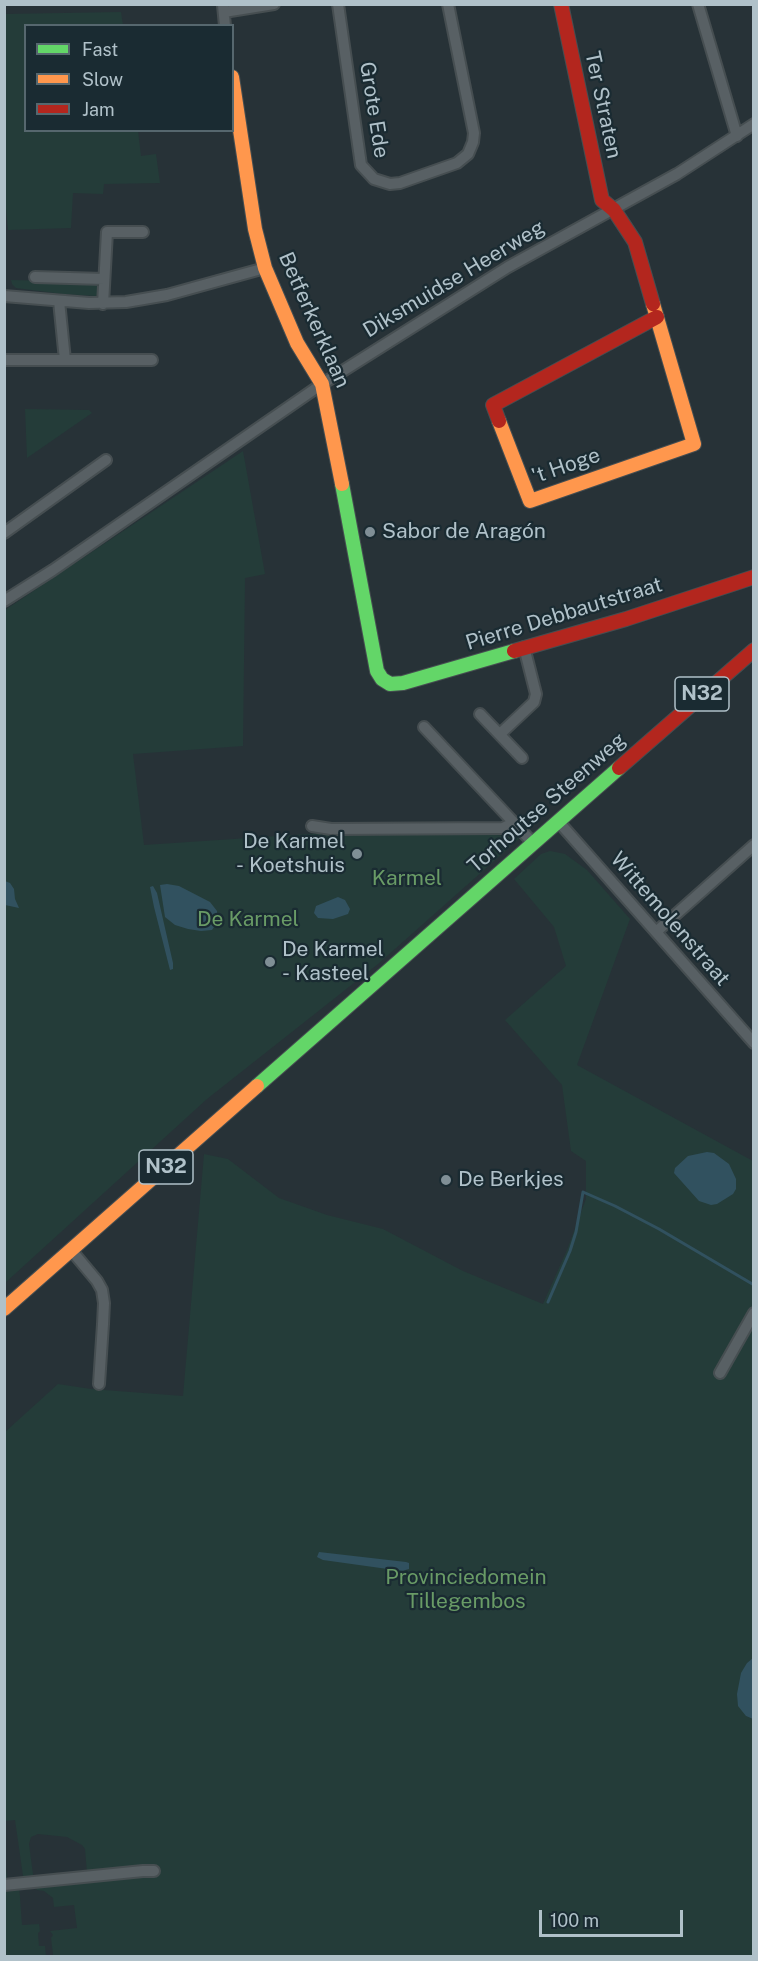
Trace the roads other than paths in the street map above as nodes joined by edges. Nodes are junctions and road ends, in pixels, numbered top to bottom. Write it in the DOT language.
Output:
graph roads {
  1 [pos="274,4"];
  2 [pos="338,4"];
  3 [pos="448,4"];
  4 [pos="561,4"];
  5 [pos="698,4"];
  6 [pos="223,8"];
  7 [pos="225,24"];
  8 [pos="234,91"];
  9 [pos="753,124"];
  10 [pos="736,136"];
  11 [pos="614,210"];
  12 [pos="143,232"];
  13 [pos="265,268"];
  14 [pos="35,277"];
  15 [pos="104,279"];
  16 [pos="4,296"];
  17 [pos="59,301"];
  18 [pos="103,303"];
  19 [pos="657,317"];
  20 [pos="4,360"];
  21 [pos="65,360"];
  22 [pos="152,360"];
  23 [pos="322,384"];
  24 [pos="106,460"];
  25 [pos="4,533"];
  26 [pos="753,576"];
  27 [pos="4,601"];
  28 [pos="524,647"];
  29 [pos="753,650"];
  30 [pos="386,682"];
  31 [pos="480,714"];
  32 [pos="424,727"];
  33 [pos="500,734"];
  34 [pos="522,758"];
  35 [pos="558,821"];
  36 [pos="513,823"];
  37 [pos="312,825"];
  38 [pos="533,843"];
  39 [pos="753,845"];
  40 [pos="656,932"];
  41 [pos="753,1041"];
  42 [pos="72,1251"];
  43 [pos="4,1309"];
  44 [pos="753,1313"];
  45 [pos="720,1373"];
  46 [pos="99,1384"];
  47 [pos="154,1871"];
  48 [pos="4,1885"];
  1 -- 6 [label="street"];
  2 -- 3 [label="street, Grote Ede"];
  4 -- 11 [label="street, Ter Straten"];
  5 -- 10 [label="street"];
  6 -- 7 [label="street"];
  8 -- 13 [label="street, Betferkerklaan"];
  9 -- 10 [label="street, Diksmuidse Heerweg"];
  10 -- 11 [label="street, Diksmuidse Heerweg"];
  11 -- 19 [label="street, 't Hoge"];
  11 -- 23 [label="street, Diksmuidse Heerweg"];
  12 -- 15 [label="street"];
  13 -- 18 [label="street"];
  13 -- 23 [label="street, Betferkerklaan"];
  14 -- 15 [label="street"];
  15 -- 18 [label="street"];
  16 -- 17 [label="street"];
  17 -- 18 [label="street"];
  17 -- 21 [label="street"];
  19 -- 19 [label="street, 't Hoge"];
  20 -- 21 [label="street"];
  21 -- 22 [label="street"];
  23 -- 27 [label="street, Diksmuidse Heerweg"];
  23 -- 30 [label="street, Betferkerklaan"];
  24 -- 25 [label="street"];
  26 -- 28 [label="street, Pierre Debbautstraat"];
  28 -- 30 [label="street, Pierre Debbautstraat"];
  28 -- 33 [label="street"];
  29 -- 35 [label="street, Torhoutse Steenweg / N32"];
  31 -- 33 [label="street"];
  32 -- 36 [label="street"];
  33 -- 34 [label="street"];
  35 -- 38 [label="street, Torhoutse Steenweg / N32"];
  35 -- 40 [label="street, Wittemolenstraat"];
  36 -- 37 [label="street, Torhoutse Steenweg"];
  36 -- 38 [label="street"];
  38 -- 42 [label="street, Torhoutse Steenweg / N32"];
  39 -- 40 [label="street"];
  40 -- 41 [label="street, Wittemolenstraat"];
  42 -- 43 [label="street, Torhoutse Steenweg / N32"];
  42 -- 46 [label="street"];
  44 -- 45 [label="street"];
  47 -- 48 [label="street"];
}
